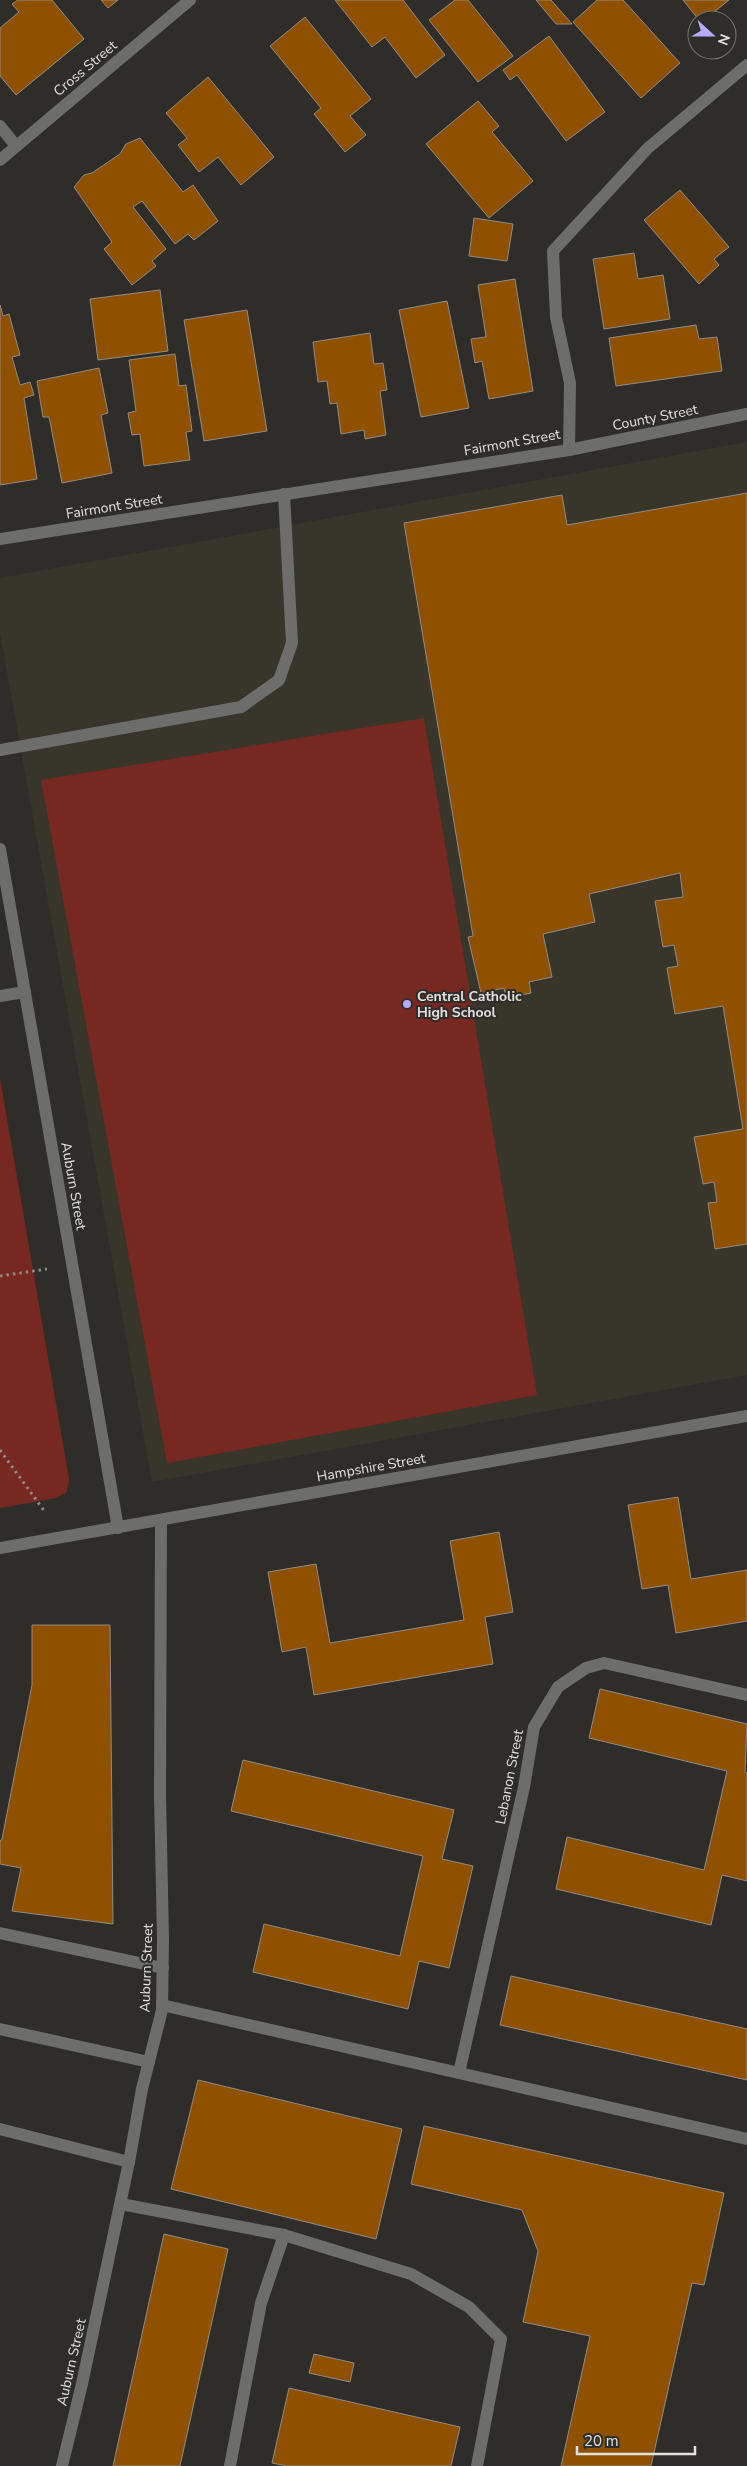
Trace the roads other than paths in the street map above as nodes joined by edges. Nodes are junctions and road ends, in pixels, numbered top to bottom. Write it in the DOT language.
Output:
graph roads {
  1 [pos="190,0"];
  2 [pos="747,65"];
  3 [pos="0,126"];
  4 [pos="16,146"];
  5 [pos="0,160"];
  6 [pos="747,414"];
  7 [pos="568,450"];
  8 [pos="284,494"];
  9 [pos="0,539"];
  10 [pos="0,750"];
  11 [pos="0,849"];
  12 [pos="25,992"];
  13 [pos="0,996"];
  14 [pos="747,1416"];
  15 [pos="161,1520"];
  16 [pos="118,1528"];
  17 [pos="0,1548"];
  18 [pos="747,1695"];
  19 [pos="0,1932"];
  20 [pos="163,1968"];
  21 [pos="162,2005"];
  22 [pos="0,2029"];
  23 [pos="149,2062"];
  24 [pos="459,2073"];
  25 [pos="0,2129"];
  26 [pos="747,2139"];
  27 [pos="130,2162"];
  28 [pos="121,2204"];
  29 [pos="284,2235"];
  30 [pos="62,2466"];
  31 [pos="230,2466"];
  32 [pos="477,2466"];
  1 -- 4 [label="street, Cross Street"];
  2 -- 7 [label="street, Fairmont Street"];
  3 -- 4 [label="street"];
  4 -- 5 [label="street, Cross Street"];
  6 -- 7 [label="street, County Street"];
  7 -- 8 [label="street, Fairmont Street"];
  8 -- 9 [label="street, Fairmont Street"];
  8 -- 10 [label="street"];
  11 -- 12 [label="street, Auburn Street"];
  12 -- 13 [label="street"];
  12 -- 16 [label="street, Auburn Street"];
  14 -- 15 [label="street, Hampshire Street"];
  15 -- 16 [label="street, Hampshire Street"];
  15 -- 20 [label="street, Auburn Street"];
  16 -- 17 [label="street, Hampshire Street"];
  18 -- 24 [label="street, Lebanon Street"];
  19 -- 20 [label="street"];
  20 -- 21 [label="street, Auburn Street"];
  21 -- 23 [label="street, Auburn Street"];
  21 -- 24 [label="street"];
  22 -- 23 [label="street"];
  23 -- 27 [label="street, Auburn Street"];
  24 -- 26 [label="street"];
  25 -- 27 [label="street"];
  27 -- 28 [label="street, Auburn Street"];
  28 -- 29 [label="street"];
  28 -- 30 [label="street, Auburn Street"];
  29 -- 31 [label="street"];
  29 -- 32 [label="street"];
}
